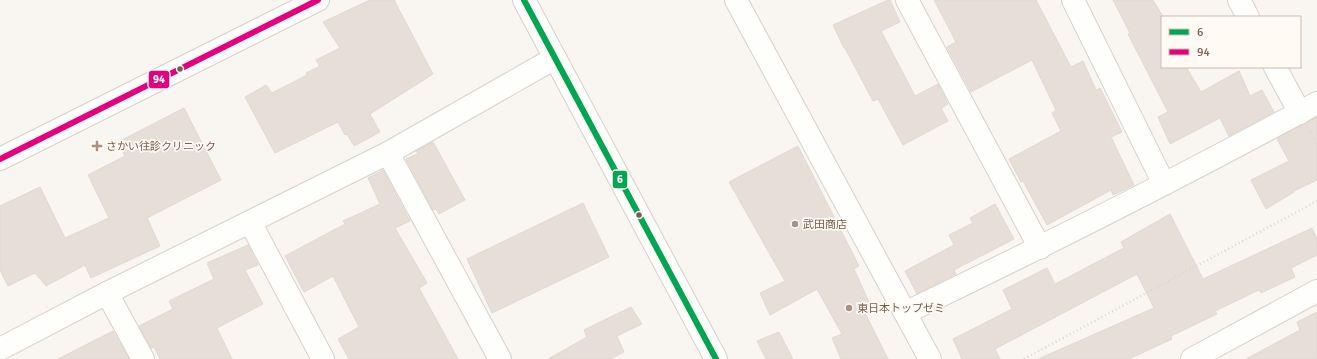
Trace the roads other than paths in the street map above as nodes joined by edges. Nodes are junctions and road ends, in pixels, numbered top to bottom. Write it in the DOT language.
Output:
graph roads {
  1 [pos="318,0"];
  2 [pos="524,0"];
  3 [pos="736,0"];
  4 [pos="907,0"];
  5 [pos="1073,0"];
  6 [pos="1239,0"];
  7 [pos="1247,16"];
  8 [pos="555,58"];
  9 [pos="1276,68"];
  10 [pos="1308,108"];
  11 [pos="388,153"];
  12 [pos="0,159"];
  13 [pos="1164,184"];
  14 [pos="250,222"];
  15 [pos="1040,248"];
  16 [pos="1317,291"];
  17 [pos="107,293"];
  18 [pos="905,313"];
  19 [pos="0,349"];
  20 [pos="143,359"];
  21 [pos="323,359"];
  22 [pos="500,359"];
  23 [pos="716,359"];
  24 [pos="930,359"];
  25 [pos="1192,359"];
  1 -- 12 [label="street"];
  2 -- 8 [label="street"];
  3 -- 18 [label="street"];
  4 -- 15 [label="street"];
  5 -- 13 [label="street"];
  6 -- 7 [label="street"];
  8 -- 11 [label="street"];
  8 -- 23 [label="street"];
  9 -- 10 [label="street"];
  10 -- 13 [label="street"];
  11 -- 14 [label="street"];
  11 -- 22 [label="street"];
  13 -- 15 [label="street"];
  14 -- 17 [label="street"];
  14 -- 21 [label="street"];
  15 -- 18 [label="street"];
  16 -- 25 [label="street"];
  17 -- 19 [label="street"];
  17 -- 20 [label="street"];
  18 -- 24 [label="street"];
}
